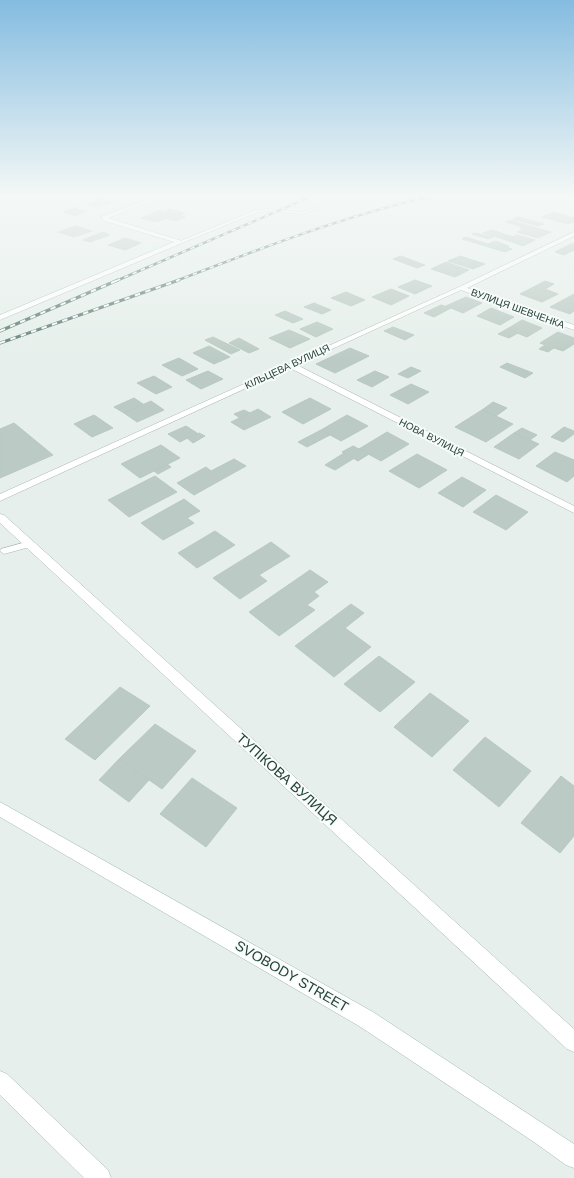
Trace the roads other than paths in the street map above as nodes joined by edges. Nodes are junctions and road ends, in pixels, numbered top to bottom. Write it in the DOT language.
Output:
graph roads {
  1 [pos="156,252"];
  2 [pos="536,252"];
  3 [pos="461,288"];
  4 [pos="0,318"];
  5 [pos="574,328"];
  6 [pos="290,365"];
  7 [pos="0,498"];
  8 [pos="574,510"];
  9 [pos="0,517"];
  10 [pos="30,544"];
  11 [pos="4,551"];
  12 [pos="0,809"];
  13 [pos="574,1042"];
  14 [pos="0,1081"];
  15 [pos="574,1157"];
  16 [pos="100,1178"];
  1 -- 4 [label="street"];
  2 -- 3 [label="street, КІЛЬЦЕВА ВУЛИЦЯ"];
  3 -- 5 [label="street, ВУЛИЦЯ ШЕВЧЕНКА"];
  3 -- 6 [label="street, КІЛЬЦЕВА ВУЛИЦЯ"];
  6 -- 7 [label="street, КІЛЬЦЕВА ВУЛИЦЯ"];
  6 -- 8 [label="street, НОВА ВУЛИЦЯ"];
  9 -- 10 [label="street, ТУПІКОВА ВУЛИЦЯ"];
  10 -- 11 [label="lane"];
  10 -- 13 [label="street, ТУПІКОВА ВУЛИЦЯ"];
  12 -- 15 [label="street, SVOBODY STREET"];
  14 -- 16 [label="street"];
}
